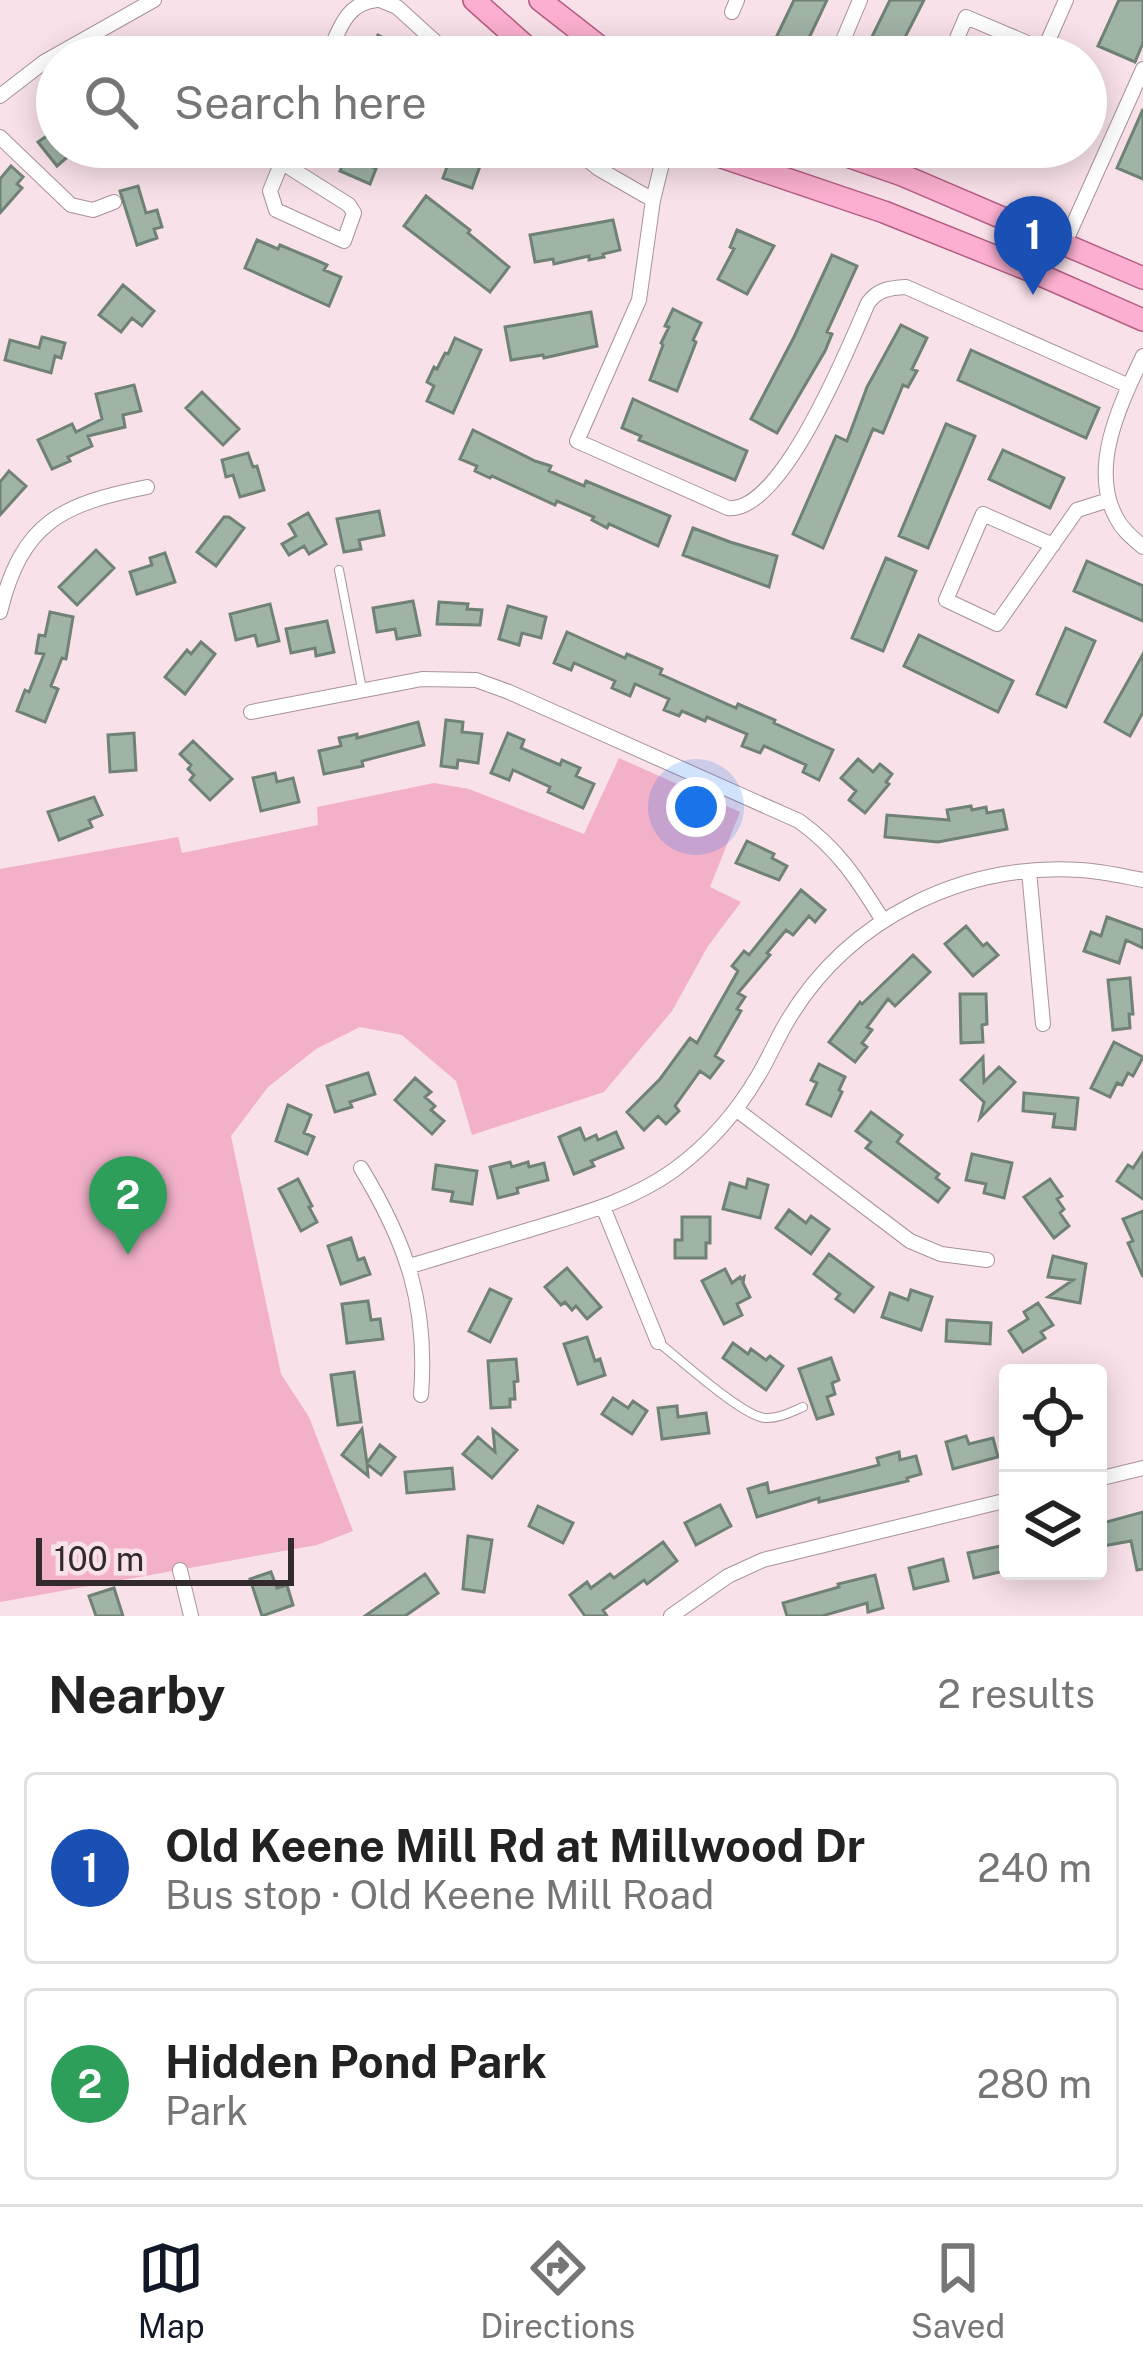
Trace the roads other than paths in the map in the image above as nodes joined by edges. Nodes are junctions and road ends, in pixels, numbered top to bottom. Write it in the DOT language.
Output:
graph roads {
  1 [pos="154,0"];
  2 [pos="379,0"];
  3 [pos="474,0"];
  4 [pos="540,0"];
  5 [pos="860,0"];
  6 [pos="1066,0"];
  7 [pos="90,36"];
  8 [pos="336,36"];
  9 [pos="429,36"];
  10 [pos="514,36"];
  11 [pos="582,36"];
  12 [pos="845,36"];
  13 [pos="958,36"];
  14 [pos="1011,36"];
  15 [pos="1050,36"];
  16 [pos="36,68"];
  17 [pos="1143,70"];
  18 [pos="0,96"];
  19 [pos="0,137"];
  20 [pos="1107,149"];
  21 [pos="279,168"];
  22 [pos="303,168"];
  23 [pos="597,168"];
  24 [pos="661,168"];
  25 [pos="754,168"];
  26 [pos="882,168"];
  27 [pos="904,168"];
  28 [pos="1099,168"];
  29 [pos="902,175"];
  30 [pos="653,200"];
  31 [pos="114,202"];
  32 [pos="1064,244"];
  33 [pos="1143,278"];
  34 [pos="1143,320"];
  35 [pos="1143,356"];
  36 [pos="1129,386"];
  37 [pos="147,487"];
  38 [pos="1109,500"];
  39 [pos="1053,545"];
  40 [pos="1143,547"];
  41 [pos="339,571"];
  42 [pos="0,612"];
  43 [pos="363,691"];
  44 [pos="251,712"];
  45 [pos="1029,871"];
  46 [pos="1143,880"];
  47 [pos="882,919"];
  48 [pos="1043,1024"];
  49 [pos="737,1110"];
  50 [pos="361,1168"];
  51 [pos="603,1207"];
  52 [pos="987,1260"];
  53 [pos="410,1266"];
  54 [pos="658,1342"];
  55 [pos="421,1395"];
  56 [pos="803,1407"];
  57 [pos="1143,1468"];
  58 [pos="1107,1477"];
  59 [pos="999,1502"];
  60 [pos="180,1570"];
  61 [pos="191,1616"];
  62 [pos="671,1616"];
  1 -- 7 [label="street"];
  2 -- 8 [label="street"];
  2 -- 9 [label="street"];
  3 -- 10 [label="main road"];
  4 -- 11 [label="main road"];
  5 -- 12 [label="street"];
  6 -- 15 [label="street"];
  13 -- 14 [label="street"];
  16 -- 18 [label="street"];
  17 -- 20 [label="street"];
  19 -- 31 [label="street"];
  21 -- 22 [label="street"];
  23 -- 30 [label="street"];
  24 -- 30 [label="street"];
  25 -- 34 [label="main road"];
  26 -- 29 [label="main road"];
  27 -- 29 [label="street"];
  28 -- 32 [label="street"];
  29 -- 32 [label="main road"];
  30 -- 36 [label="street"];
  32 -- 33 [label="main road"];
  35 -- 36 [label="street"];
  36 -- 38 [label="street"];
  37 -- 42 [label="street"];
  38 -- 39 [label="street"];
  38 -- 40 [label="street"];
  39 -- 39 [label="street"];
  41 -- 43 [label="lane"];
  43 -- 44 [label="street"];
  43 -- 47 [label="street"];
  45 -- 46 [label="street"];
  45 -- 47 [label="street"];
  45 -- 48 [label="street"];
  47 -- 49 [label="street"];
  49 -- 51 [label="street"];
  49 -- 52 [label="street"];
  50 -- 53 [label="street"];
  51 -- 53 [label="street"];
  51 -- 54 [label="street"];
  53 -- 55 [label="street"];
  54 -- 56 [label="lane"];
  57 -- 58 [label="street"];
  59 -- 62 [label="street"];
  60 -- 61 [label="street"];
}
